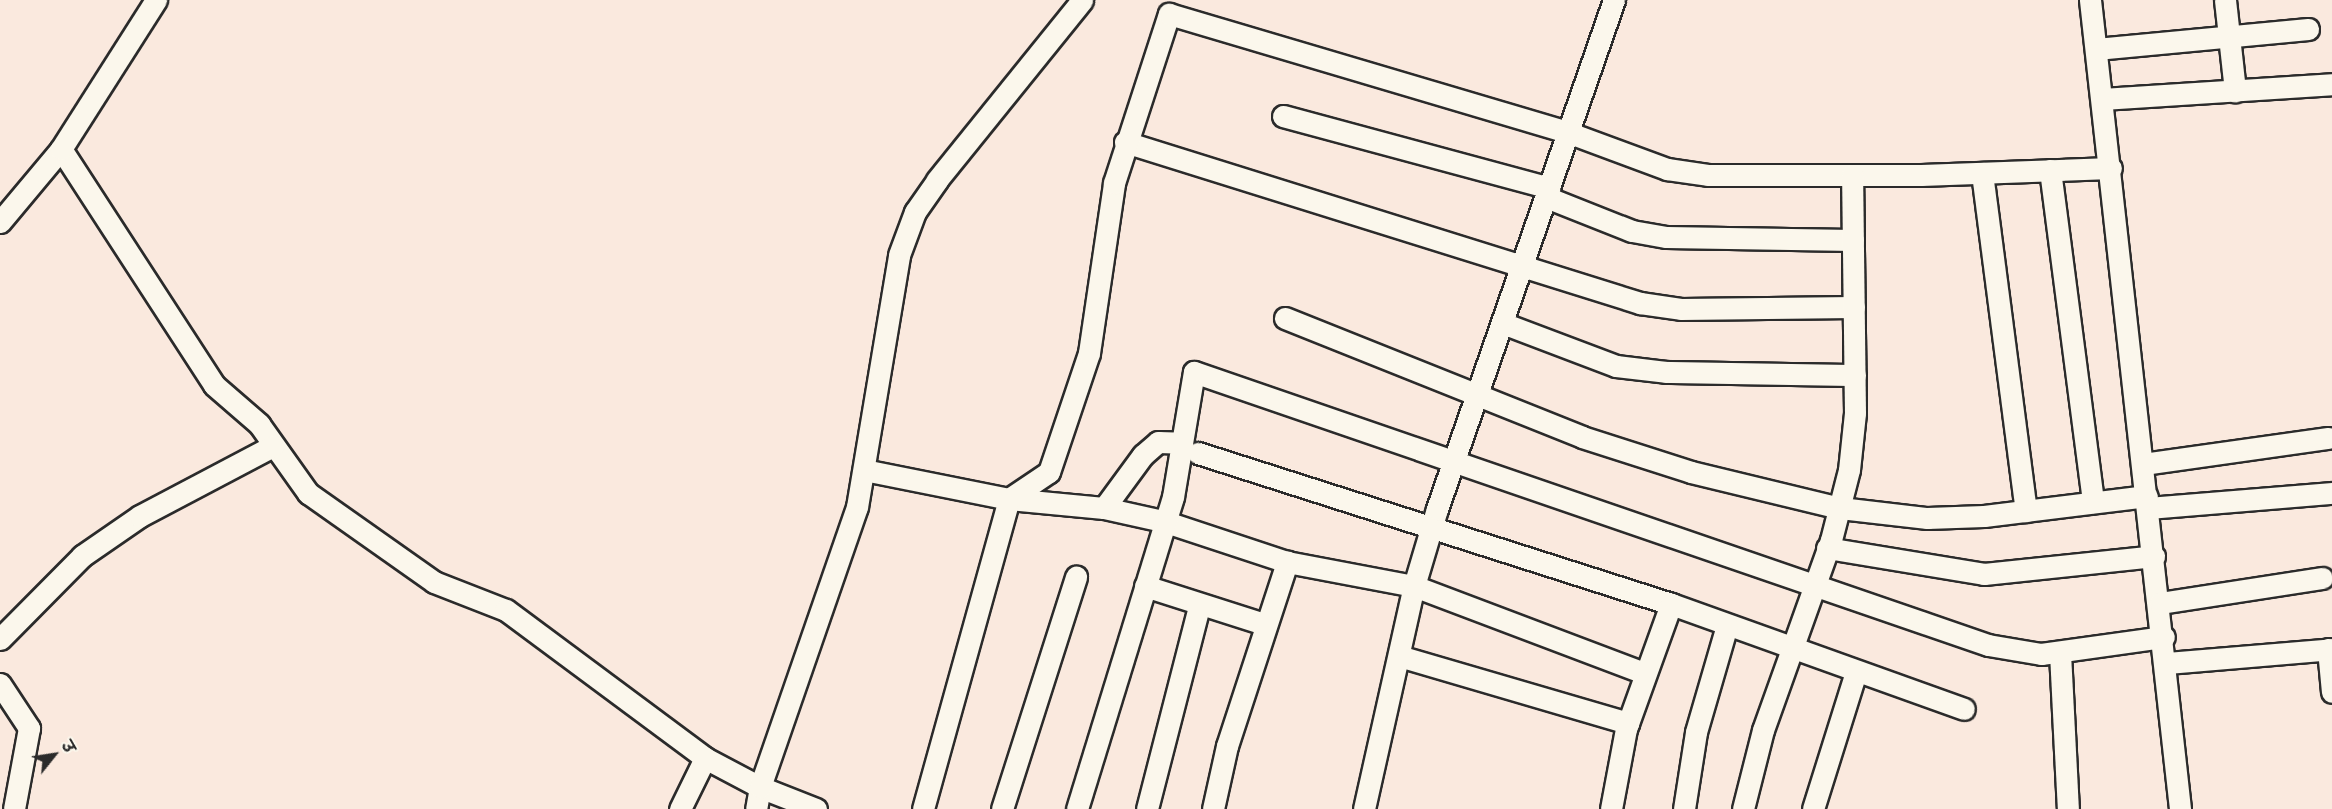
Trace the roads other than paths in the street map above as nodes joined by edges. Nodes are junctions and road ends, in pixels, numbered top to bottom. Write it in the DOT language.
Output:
graph roads {
  1 [pos="156,0"];
  2 [pos="1082,0"];
  3 [pos="1614,0"];
  4 [pos="2090,0"];
  5 [pos="2225,0"];
  6 [pos="2308,29"];
  7 [pos="2230,37"];
  8 [pos="2096,49"];
  9 [pos="2332,84"];
  10 [pos="2235,91"];
  11 [pos="2102,99"];
  12 [pos="1283,116"];
  13 [pos="1567,132"];
  14 [pos="1125,141"];
  15 [pos="61,149"];
  16 [pos="2110,168"];
  17 [pos="2050,170"];
  18 [pos="1982,173"];
  19 [pos="1852,175"];
  20 [pos="1547,192"];
  21 [pos="0,222"];
  22 [pos="1853,240"];
  23 [pos="1525,263"];
  24 [pos="1854,307"];
  25 [pos="1285,318"];
  26 [pos="1505,324"];
  27 [pos="1855,375"];
  28 [pos="1477,391"];
  29 [pos="2328,438"];
  30 [pos="273,446"];
  31 [pos="1190,448"];
  32 [pos="2143,464"];
  33 [pos="1451,465"];
  34 [pos="864,470"];
  35 [pos="2332,493"];
  36 [pos="1009,499"];
  37 [pos="2093,502"];
  38 [pos="2147,502"];
  39 [pos="1104,508"];
  40 [pos="1840,508"];
  41 [pos="2026,511"];
  42 [pos="1163,521"];
  43 [pos="1432,529"];
  44 [pos="1827,548"];
  45 [pos="2154,556"];
  46 [pos="1287,562"];
  47 [pos="1076,577"];
  48 [pos="2322,578"];
  49 [pos="1145,586"];
  50 [pos="1414,586"];
  51 [pos="1814,586"];
  52 [pos="2160,603"];
  53 [pos="1671,604"];
  54 [pos="1199,606"];
  55 [pos="1264,624"];
  56 [pos="1727,625"];
  57 [pos="2164,637"];
  58 [pos="0,639"];
  59 [pos="1792,649"];
  60 [pos="2330,649"];
  61 [pos="2060,653"];
  62 [pos="1400,656"];
  63 [pos="2167,663"];
  64 [pos="1856,672"];
  65 [pos="1644,673"];
  66 [pos="0,684"];
  67 [pos="2332,692"];
  68 [pos="1964,710"];
  69 [pos="1628,723"];
  70 [pos="705,758"];
  71 [pos="760,787"];
  72 [pos="14,809"];
  73 [pos="680,809"];
  74 [pos="756,809"];
  75 [pos="816,809"];
  76 [pos="923,809"];
  77 [pos="1002,809"];
  78 [pos="1077,809"];
  79 [pos="1147,809"];
  80 [pos="1213,809"];
  81 [pos="1364,809"];
  82 [pos="1611,809"];
  83 [pos="1684,809"];
  84 [pos="1743,809"];
  85 [pos="1813,809"];
  86 [pos="2068,809"];
  87 [pos="2180,809"];
  1 -- 15 [label="street"];
  2 -- 34 [label="street"];
  3 -- 13 [label="street"];
  4 -- 8 [label="street"];
  5 -- 7 [label="street"];
  6 -- 7 [label="street"];
  7 -- 8 [label="street"];
  7 -- 10 [label="street"];
  8 -- 11 [label="street"];
  9 -- 10 [label="street"];
  10 -- 11 [label="street"];
  11 -- 16 [label="street"];
  12 -- 20 [label="street"];
  13 -- 14 [label="street"];
  13 -- 19 [label="street"];
  13 -- 20 [label="street"];
  14 -- 23 [label="street"];
  14 -- 36 [label="street"];
  15 -- 21 [label="street"];
  15 -- 30 [label="street"];
  16 -- 17 [label="street"];
  16 -- 32 [label="street"];
  17 -- 18 [label="street"];
  17 -- 37 [label="street"];
  18 -- 19 [label="street"];
  18 -- 41 [label="street"];
  19 -- 22 [label="street"];
  20 -- 22 [label="street"];
  20 -- 23 [label="street"];
  22 -- 24 [label="street"];
  23 -- 24 [label="street"];
  23 -- 26 [label="street"];
  24 -- 27 [label="street"];
  25 -- 28 [label="street"];
  26 -- 27 [label="street"];
  26 -- 28 [label="street"];
  27 -- 40 [label="street"];
  28 -- 33 [label="street"];
  28 -- 40 [label="street"];
  29 -- 32 [label="street"];
  30 -- 58 [label="street"];
  30 -- 70 [label="street"];
  31 -- 33 [label="street"];
  31 -- 39 [label="street"];
  31 -- 42 [label="street"];
  31 -- 43 [label="street"];
  32 -- 38 [label="street"];
  33 -- 43 [label="street"];
  33 -- 51 [label="street"];
  34 -- 36 [label="street"];
  34 -- 71 [label="street"];
  35 -- 38 [label="street"];
  36 -- 39 [label="street"];
  36 -- 76 [label="street"];
  37 -- 38 [label="street"];
  37 -- 41 [label="street"];
  38 -- 45 [label="street"];
  39 -- 42 [label="street"];
  40 -- 41 [label="street"];
  40 -- 44 [label="street"];
  42 -- 46 [label="street"];
  42 -- 49 [label="street"];
  43 -- 50 [label="street"];
  43 -- 53 [label="street"];
  44 -- 45 [label="street"];
  44 -- 51 [label="street"];
  45 -- 52 [label="street"];
  46 -- 50 [label="street"];
  46 -- 55 [label="street"];
  47 -- 77 [label="street"];
  48 -- 52 [label="street"];
  49 -- 54 [label="street"];
  49 -- 78 [label="street"];
  50 -- 62 [label="street"];
  50 -- 65 [label="street"];
  51 -- 59 [label="street"];
  51 -- 61 [label="street"];
  52 -- 57 [label="street"];
  53 -- 56 [label="street"];
  53 -- 65 [label="street"];
  54 -- 55 [label="street"];
  54 -- 79 [label="street"];
  55 -- 80 [label="street"];
  56 -- 59 [label="street"];
  56 -- 83 [label="street"];
  57 -- 61 [label="street"];
  57 -- 63 [label="street"];
  59 -- 64 [label="street"];
  59 -- 84 [label="street"];
  60 -- 63 [label="street"];
  60 -- 67 [label="street"];
  61 -- 86 [label="street"];
  62 -- 69 [label="street"];
  62 -- 81 [label="street"];
  63 -- 87 [label="street"];
  64 -- 68 [label="street"];
  64 -- 85 [label="street"];
  65 -- 69 [label="street"];
  66 -- 72 [label="street"];
  69 -- 82 [label="street"];
  70 -- 71 [label="street"];
  70 -- 73 [label="street"];
  71 -- 74 [label="street"];
  71 -- 75 [label="street"];
}
